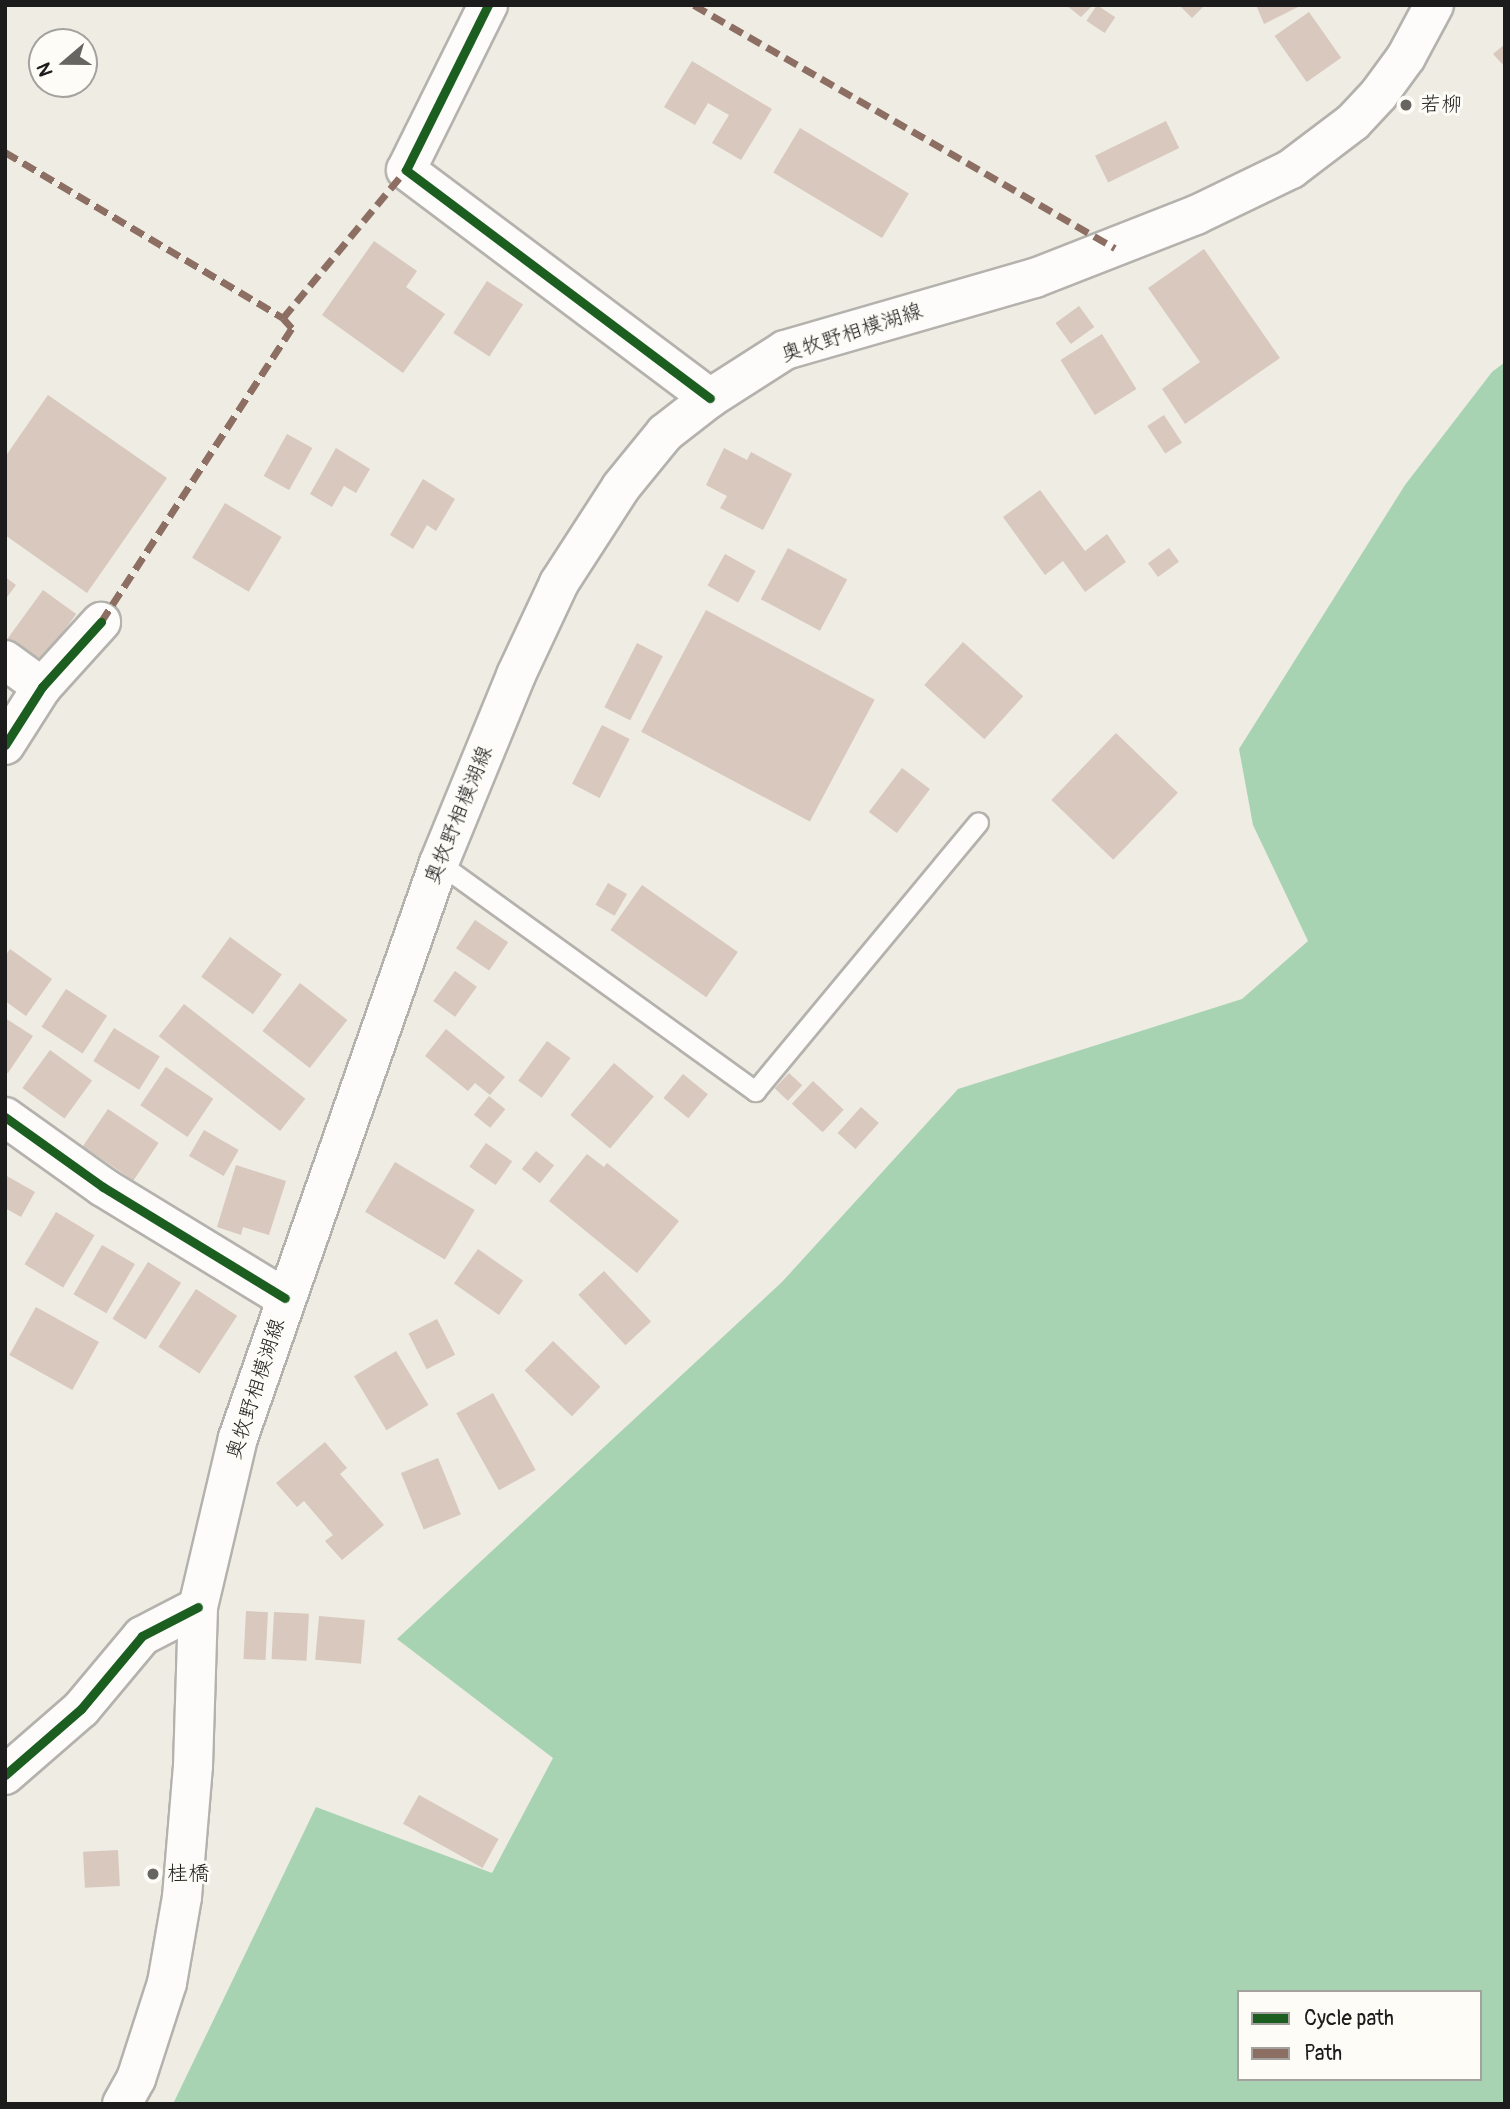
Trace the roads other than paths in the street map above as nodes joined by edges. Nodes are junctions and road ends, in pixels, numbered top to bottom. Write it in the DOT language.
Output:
graph roads {
  1 [pos="488,5"];
  2 [pos="1434,5"];
  3 [pos="710,398"];
  4 [pos="101,622"];
  5 [pos="5,660"];
  6 [pos="42,687"];
  7 [pos="5,745"];
  8 [pos="978,822"];
  9 [pos="439,863"];
  10 [pos="5,1117"];
  11 [pos="285,1298"];
  12 [pos="198,1607"];
  13 [pos="5,1775"];
  14 [pos="122,2104"];
  1 -- 3 [label="main road"];
  2 -- 3 [label="main road, 奥牧野相模湖線"];
  3 -- 9 [label="main road, 奥牧野相模湖線"];
  4 -- 6 [label="main road"];
  5 -- 6 [label="main road"];
  6 -- 7 [label="main road"];
  8 -- 9 [label="lane"];
  9 -- 11 [label="main road, 奥牧野相模湖線"];
  10 -- 11 [label="main road"];
  11 -- 12 [label="main road, 奥牧野相模湖線"];
  12 -- 13 [label="main road"];
  12 -- 14 [label="main road, 奥牧野相模湖線"];
}
